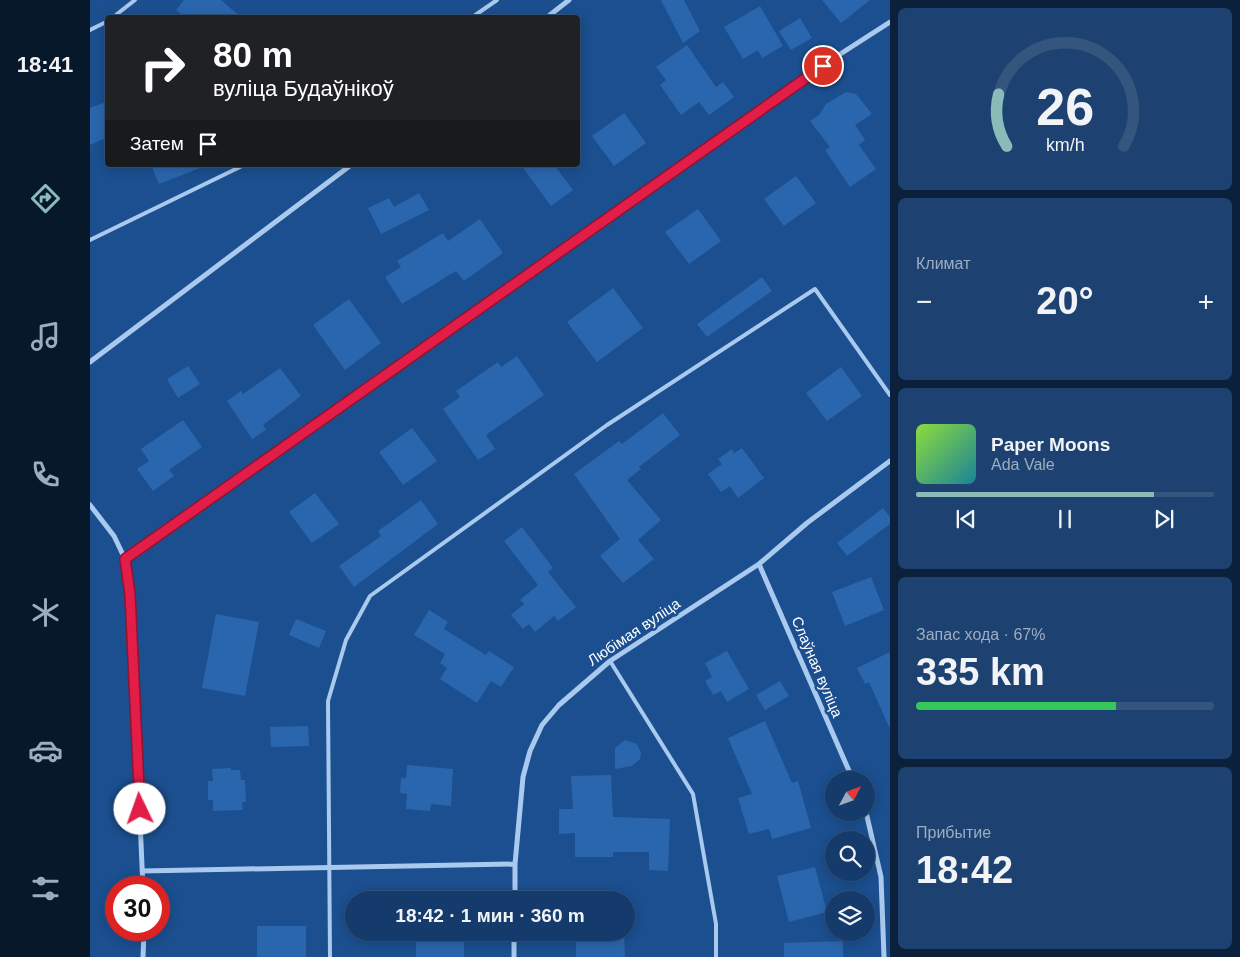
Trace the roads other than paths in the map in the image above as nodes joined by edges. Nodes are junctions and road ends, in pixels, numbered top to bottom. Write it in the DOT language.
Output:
graph roads {
  1 [pos="135,0"];
  2 [pos="497,0"];
  3 [pos="569,0"];
  4 [pos="116,15"];
  5 [pos="475,15"];
  6 [pos="550,15"];
  7 [pos="105,22"];
  8 [pos="890,22"];
  9 [pos="90,30"];
  10 [pos="240,167"];
  11 [pos="348,167"];
  12 [pos="90,240"];
  13 [pos="90,362"];
  14 [pos="890,395"];
  15 [pos="890,461"];
  16 [pos="90,505"];
  17 [pos="125,559"];
  18 [pos="759,564"];
  19 [pos="610,661"];
  20 [pos="849,771"];
  21 [pos="868,821"];
  22 [pos="515,864"];
  23 [pos="330,868"];
  24 [pos="142,871"];
  25 [pos="142,876"];
  26 [pos="515,891"];
  27 [pos="144,941"];
  28 [pos="514,941"];
  29 [pos="143,957"];
  30 [pos="330,957"];
  31 [pos="514,957"];
  32 [pos="716,957"];
  33 [pos="884,957"];
  1 -- 4 [label="lane"];
  2 -- 5 [label="lane"];
  3 -- 6 [label="street"];
  7 -- 9 [label="lane"];
  8 -- 17 [label="street"];
  10 -- 12 [label="lane"];
  11 -- 13 [label="street"];
  14 -- 23 [label="lane"];
  15 -- 18 [label="street, Любімая вуліца"];
  16 -- 17 [label="street"];
  17 -- 24 [label="street"];
  18 -- 19 [label="street, Любімая вуліца"];
  18 -- 20 [label="street, Слаўная вуліца"];
  19 -- 22 [label="street, Любімая вуліца"];
  19 -- 32 [label="lane"];
  21 -- 33 [label="street"];
  22 -- 23 [label="street"];
  22 -- 26 [label="street, Любімая вуліца"];
  23 -- 24 [label="street"];
  23 -- 30 [label="lane"];
  24 -- 25 [label="street"];
  27 -- 29 [label="street"];
  28 -- 31 [label="street"];
}
